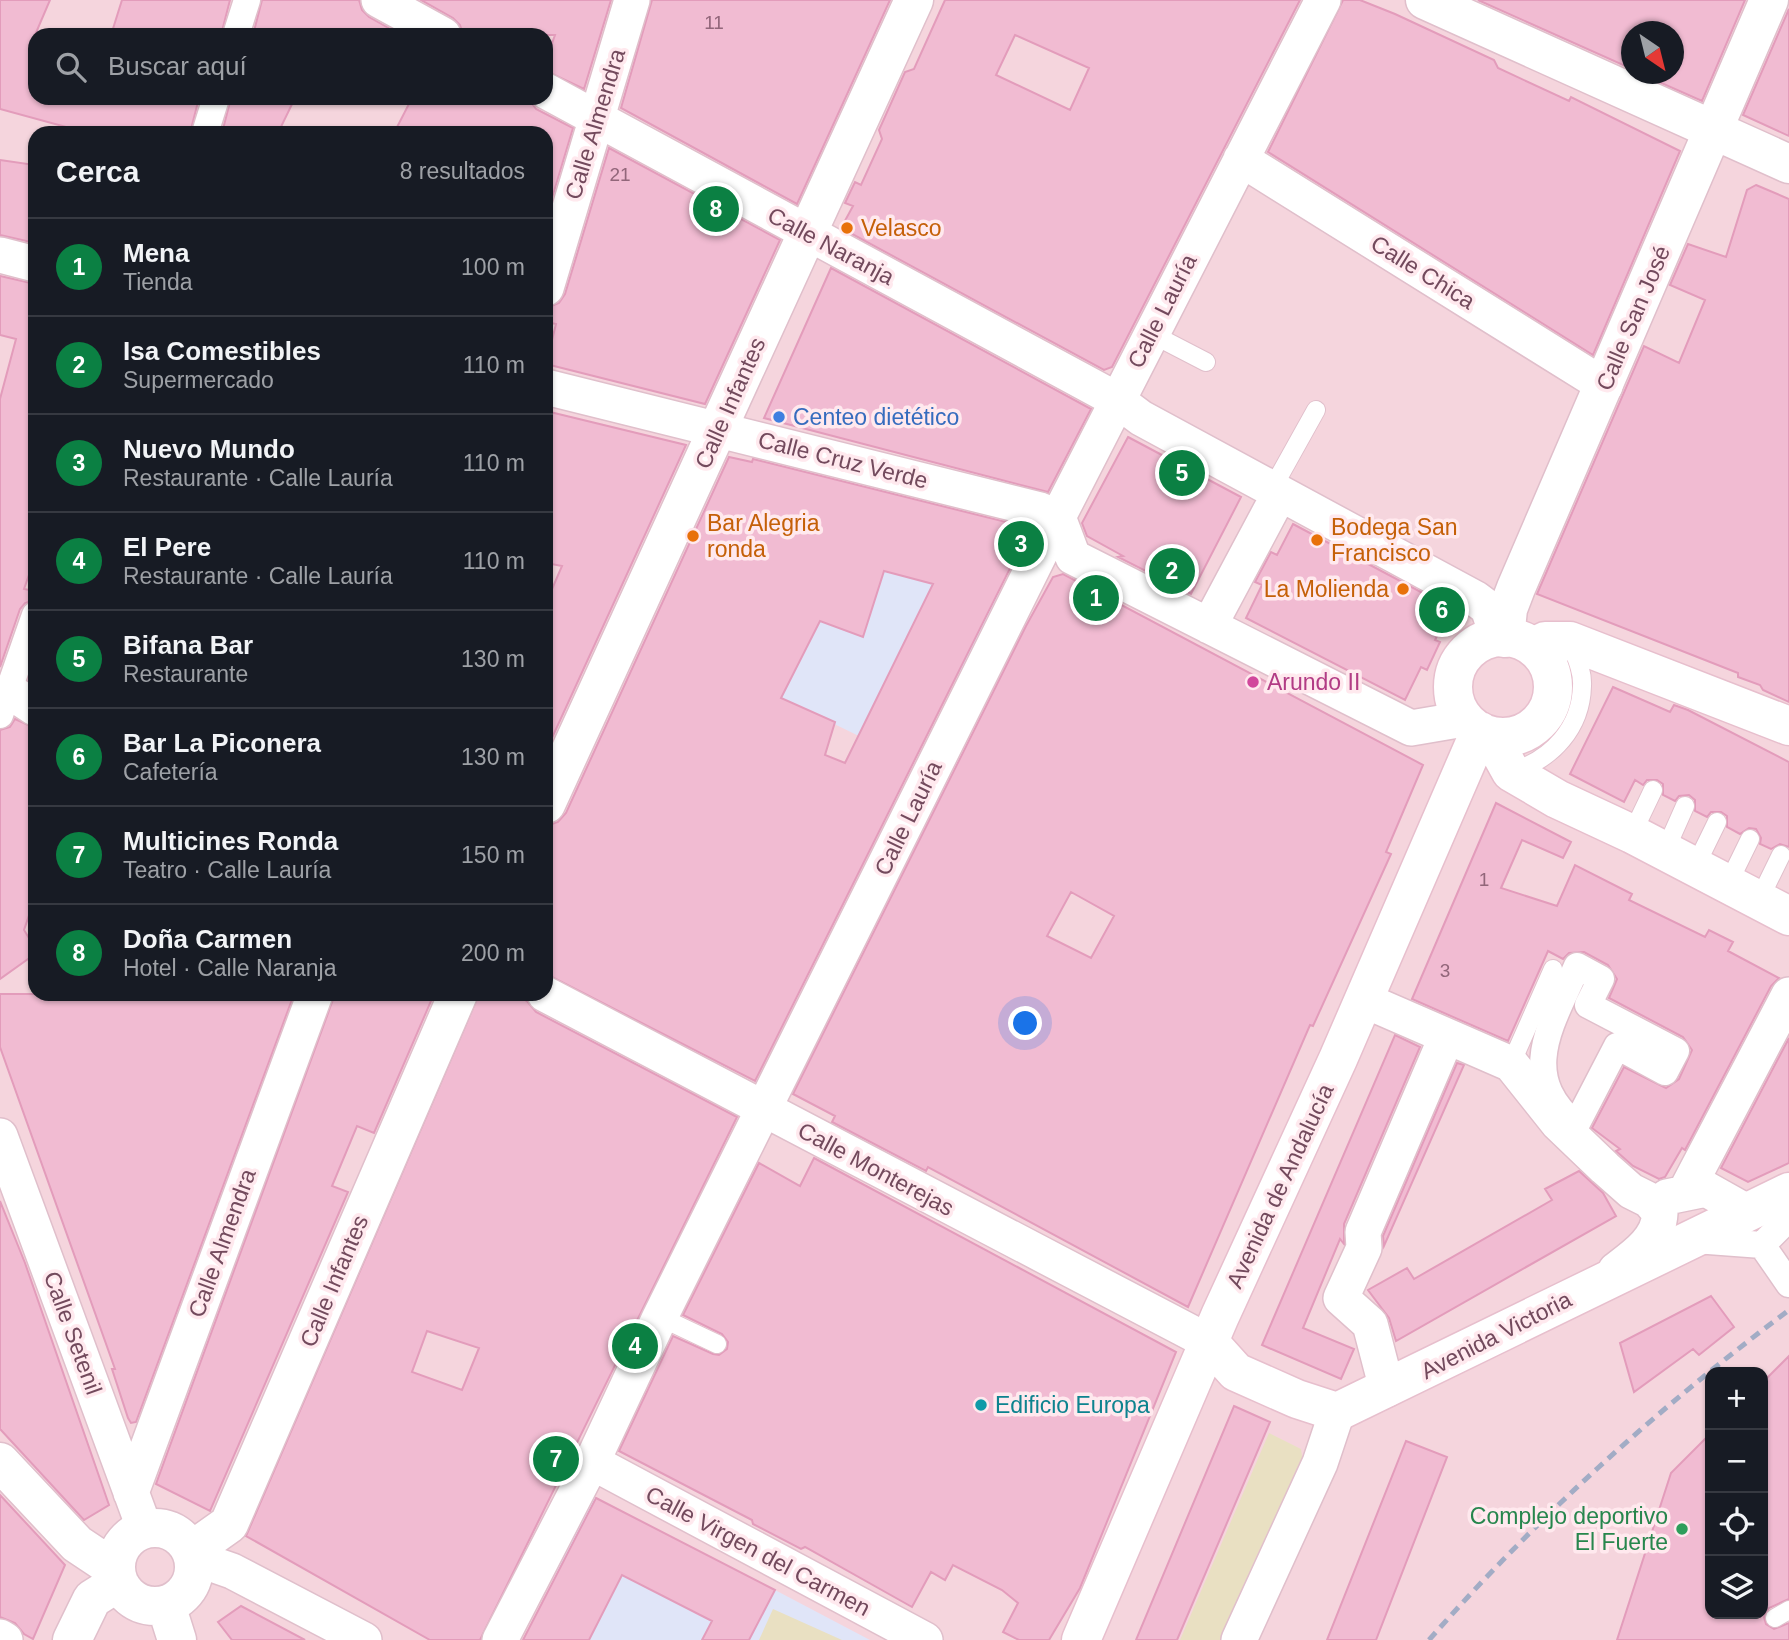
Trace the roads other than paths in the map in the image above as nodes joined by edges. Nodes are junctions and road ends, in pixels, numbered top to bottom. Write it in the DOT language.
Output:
graph roads {
  1 [pos="247,0"];
  2 [pos="379,0"];
  3 [pos="632,0"];
  4 [pos="914,0"];
  5 [pos="1323,0"];
  6 [pos="1425,0"];
  7 [pos="1769,0"];
  8 [pos="238,28"];
  9 [pos="430,28"];
  10 [pos="553,95"];
  11 [pos="214,105"];
  12 [pos="596,118"];
  13 [pos="207,126"];
  14 [pos="1711,131"];
  15 [pos="1241,159"];
  16 [pos="1789,164"];
  17 [pos="807,234"];
  18 [pos="0,255"];
  19 [pos="28,262"];
  20 [pos="553,264"];
  21 [pos="1150,333"];
  22 [pos="1206,362"];
  23 [pos="1605,386"];
  24 [pos="553,389"];
  25 [pos="1117,400"];
  26 [pos="1315,410"];
  27 [pos="719,428"];
  28 [pos="1276,491"];
  29 [pos="1058,517"];
  30 [pos="1209,626"];
  31 [pos="28,640"];
  32 [pos="1527,641"];
  33 [pos="11,700"];
  34 [pos="1789,726"];
  35 [pos="1489,740"];
  36 [pos="553,789"];
  37 [pos="1653,790"];
  38 [pos="1685,806"];
  39 [pos="1717,822"];
  40 [pos="1751,839"];
  41 [pos="1781,855"];
  42 [pos="1731,885"];
  43 [pos="1565,968"];
  44 [pos="1789,995"];
  45 [pos="553,998"];
  46 [pos="1364,1000"];
  47 [pos="312,1001"];
  48 [pos="455,1001"];
  49 [pos="1446,1038"];
  50 [pos="1510,1064"];
  51 [pos="764,1110"];
  52 [pos="0,1136"];
  53 [pos="1789,1192"];
  54 [pos="1685,1193"];
  55 [pos="1650,1200"];
  56 [pos="1789,1218"];
  57 [pos="1754,1228"];
  58 [pos="1600,1282"];
  59 [pos="1789,1284"];
  60 [pos="660,1317"];
  61 [pos="1209,1342"];
  62 [pos="717,1344"];
  63 [pos="1387,1390"];
  64 [pos="1337,1412"];
  65 [pos="0,1462"];
  66 [pos="592,1462"];
  67 [pos="131,1493"];
  68 [pos="145,1530"];
  69 [pos="192,1558"];
  70 [pos="118,1576"];
  71 [pos="171,1623"];
  72 [pos="0,1637"];
  73 [pos="5,1640"];
  74 [pos="72,1640"];
  75 [pos="364,1640"];
  76 [pos="500,1640"];
  77 [pos="925,1640"];
  78 [pos="1081,1640"];
  79 [pos="1239,1640"];
  1 -- 8 [label="street"];
  2 -- 9 [label="street"];
  3 -- 12 [label="street, Calle Almendra"];
  4 -- 17 [label="street, Calle Infantes"];
  5 -- 15 [label="street, Calle Lauría"];
  6 -- 14 [label="street"];
  7 -- 14 [label="street, Calle San José"];
  10 -- 12 [label="street, Calle Naranja"];
  11 -- 13 [label="street"];
  12 -- 17 [label="street, Calle Naranja"];
  12 -- 20 [label="street, Calle Almendra"];
  14 -- 16 [label="street"];
  14 -- 23 [label="street, Calle San José"];
  15 -- 21 [label="street, Calle Lauría"];
  15 -- 23 [label="street, Calle Chica"];
  17 -- 25 [label="street, Calle Naranja"];
  17 -- 27 [label="street, Calle Infantes"];
  18 -- 19 [label="street"];
  21 -- 22 [label="lane"];
  21 -- 25 [label="street, Calle Lauría"];
  23 -- 32 [label="street, Calle San José"];
  24 -- 27 [label="street, Calle Cruz Verde"];
  25 -- 28 [label="street, Calle Naranja"];
  25 -- 29 [label="street, Calle Lauría"];
  26 -- 28 [label="lane"];
  27 -- 29 [label="street, Calle Cruz Verde"];
  27 -- 36 [label="street, Calle Infantes"];
  28 -- 30 [label="street"];
  28 -- 32 [label="street, Calle Naranja"];
  29 -- 30 [label="street"];
  29 -- 51 [label="street, Calle Lauría"];
  30 -- 35 [label="street"];
  31 -- 33 [label="street"];
  32 -- 34 [label="street"];
  32 -- 35 [label="street"];
  32 -- 35 [label="street"];
  35 -- 42 [label="street"];
  35 -- 46 [label="street, Avenida de Andalucía"];
  37 -- 42 [label="lane"];
  38 -- 42 [label="lane"];
  39 -- 42 [label="lane"];
  40 -- 42 [label="lane"];
  41 -- 42 [label="lane"];
  43 -- 43 [label="street"];
  43 -- 50 [label="lane"];
  44 -- 54 [label="street"];
  45 -- 51 [label="street, Calle Monterejas"];
  46 -- 49 [label="street"];
  46 -- 61 [label="street, Avenida de Andalucía"];
  47 -- 67 [label="street, Calle Almendra"];
  48 -- 69 [label="street, Calle Infantes"];
  49 -- 50 [label="street"];
  49 -- 63 [label="street"];
  50 -- 55 [label="street"];
  51 -- 60 [label="street, Calle Lauría"];
  51 -- 61 [label="street, Calle Monterejas"];
  52 -- 67 [label="street, Calle Setenil"];
  53 -- 57 [label="street, Avenida Victoria"];
  54 -- 55 [label="street"];
  54 -- 57 [label="street"];
  55 -- 58 [label="street"];
  56 -- 57 [label="street"];
  57 -- 58 [label="street, Avenida Victoria"];
  57 -- 59 [label="street"];
  58 -- 63 [label="street, Avenida Victoria"];
  60 -- 62 [label="lane"];
  60 -- 66 [label="street, Calle Lauría"];
  61 -- 64 [label="street"];
  61 -- 78 [label="street, Avenida de Andalucía"];
  63 -- 64 [label="street, Avenida Victoria"];
  64 -- 79 [label="street"];
  65 -- 70 [label="street"];
  66 -- 76 [label="street, Calle Lauría"];
  66 -- 77 [label="street, Calle Virgen del Carmen"];
  67 -- 68 [label="street, Calle Setenil"];
  68 -- 69 [label="street"];
  68 -- 70 [label="street"];
  69 -- 71 [label="street"];
  69 -- 75 [label="street"];
  70 -- 71 [label="street"];
  70 -- 74 [label="street"];
  72 -- 73 [label="street"];
}
